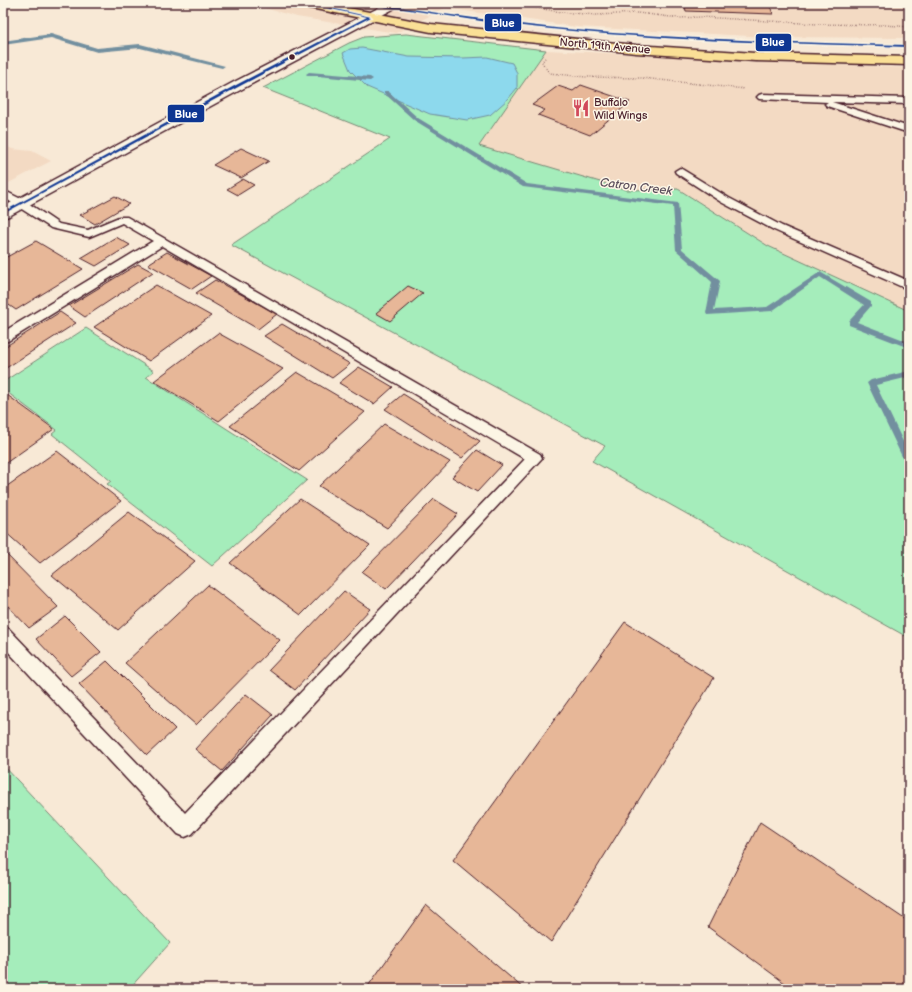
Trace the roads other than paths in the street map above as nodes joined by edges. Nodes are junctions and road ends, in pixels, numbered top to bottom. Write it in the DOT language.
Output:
graph roads {
  1 [pos="305,3"];
  2 [pos="393,5"];
  3 [pos="369,10"];
  4 [pos="909,46"];
  5 [pos="878,60"];
  6 [pos="909,61"];
  7 [pos="909,65"];
  8 [pos="762,97"];
  9 [pos="814,98"];
  10 [pos="909,101"];
  11 [pos="909,130"];
  12 [pos="680,171"];
  13 [pos="3,193"];
  14 [pos="21,203"];
  15 [pos="3,213"];
  16 [pos="162,240"];
  17 [pos="909,286"];
  18 [pos="3,338"];
  19 [pos="3,634"];
  1 -- 3 [label="main road, North 19th Avenue"];
  2 -- 3 [label="main road, North 19th Avenue"];
  2 -- 4 [label="main road, North 19th Avenue"];
  3 -- 5 [label="main road, North 19th Avenue"];
  3 -- 14 [label="main road"];
  5 -- 6 [label="main road, North 19th Avenue"];
  5 -- 7 [label="lane"];
  8 -- 9 [label="lane"];
  9 -- 10 [label="lane"];
  9 -- 11 [label="lane"];
  12 -- 17 [label="lane"];
  13 -- 14 [label="lane"];
  14 -- 15 [label="main road"];
  14 -- 16 [label="lane"];
  16 -- 18 [label="lane"];
  16 -- 19 [label="lane"];
}
